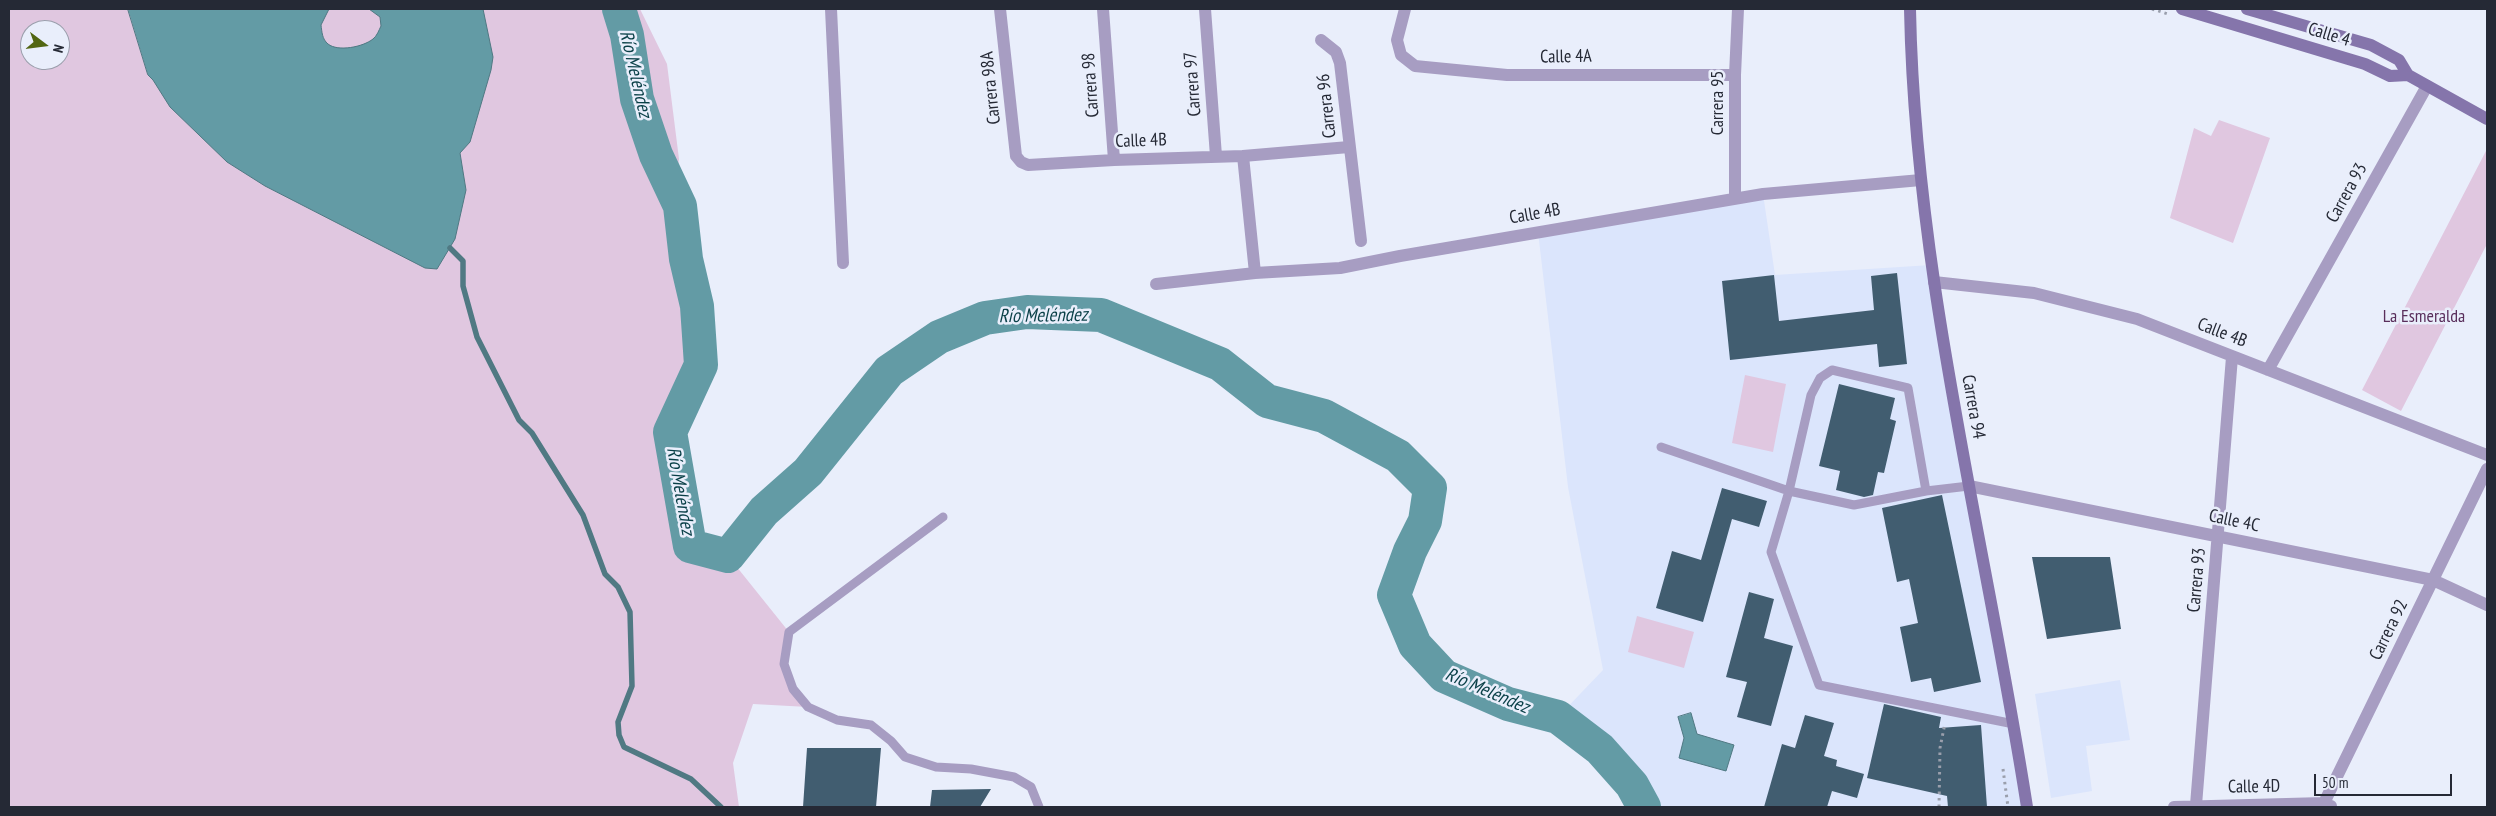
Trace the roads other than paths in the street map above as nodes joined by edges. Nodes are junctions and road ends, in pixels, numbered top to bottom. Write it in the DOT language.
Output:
graph roads {
  1 [pos="831,9"];
  2 [pos="1000,9"];
  3 [pos="1103,9"];
  4 [pos="1205,9"];
  5 [pos="1405,9"];
  6 [pos="1738,9"];
  7 [pos="1910,9"];
  8 [pos="2182,9"];
  9 [pos="2247,9"];
  10 [pos="1321,40"];
  11 [pos="1735,75"];
  12 [pos="2408,75"];
  13 [pos="2427,86"];
  14 [pos="2487,119"];
  15 [pos="1349,147"];
  16 [pos="1216,156"];
  17 [pos="1243,156"];
  18 [pos="1114,160"];
  19 [pos="1021,162"];
  20 [pos="1922,180"];
  21 [pos="1735,198"];
  22 [pos="1361,241"];
  23 [pos="844,263"];
  24 [pos="1255,273"];
  25 [pos="1934,282"];
  26 [pos="1156,284"];
  27 [pos="2232,357"];
  28 [pos="2268,370"];
  29 [pos="1662,447"];
  30 [pos="2487,455"];
  31 [pos="2487,469"];
  32 [pos="1969,486"];
  33 [pos="1789,491"];
  34 [pos="1926,491"];
  35 [pos="943,517"];
  36 [pos="2218,535"];
  37 [pos="2433,580"];
  38 [pos="2487,605"];
  39 [pos="2014,724"];
  40 [pos="2196,805"];
  41 [pos="2328,806"];
  42 [pos="1039,807"];
  43 [pos="2027,807"];
  44 [pos="2174,807"];
  1 -- 23 [label="street"];
  2 -- 19 [label="street, Carrera 98A"];
  3 -- 18 [label="street, Carrera 98"];
  4 -- 16 [label="street, Carrera 97"];
  5 -- 11 [label="street, Calle 4A"];
  6 -- 11 [label="street, Carrera 95"];
  7 -- 20 [label="street, Carrera 94"];
  8 -- 12 [label="street, Calle 4"];
  9 -- 12 [label="street, Calle 4"];
  10 -- 15 [label="street, Carrera 96"];
  11 -- 21 [label="street, Carrera 95"];
  12 -- 13 [label="street, Calle 4"];
  13 -- 14 [label="street, Calle 4"];
  13 -- 28 [label="street, Carrera 93"];
  15 -- 17 [label="street, Calle 4B"];
  15 -- 22 [label="street"];
  16 -- 17 [label="street, Calle 4B"];
  16 -- 18 [label="street, Calle 4B"];
  17 -- 24 [label="street"];
  18 -- 19 [label="street, Calle 4B"];
  20 -- 21 [label="street, Calle 4B"];
  20 -- 25 [label="street, Carrera 94"];
  21 -- 24 [label="street, Calle 4B"];
  24 -- 26 [label="street, Calle 4B"];
  25 -- 27 [label="street, Calle 4B"];
  25 -- 32 [label="street, Carrera 94"];
  27 -- 28 [label="street, Calle 4B"];
  27 -- 36 [label="street, Carrera 93"];
  28 -- 30 [label="street, Calle 4B"];
  29 -- 33 [label="lane"];
  31 -- 37 [label="street, Carrera 92"];
  32 -- 34 [label="lane"];
  32 -- 36 [label="street, Calle 4C"];
  32 -- 39 [label="street, Carrera 94"];
  33 -- 34 [label="lane"];
  33 -- 34 [label="lane"];
  33 -- 39 [label="lane"];
  35 -- 42 [label="lane"];
  36 -- 37 [label="street, Calle 4C"];
  36 -- 40 [label="street, Carrera 93"];
  37 -- 38 [label="street, Calle 4C"];
  37 -- 41 [label="street, Carrera 92"];
  39 -- 43 [label="street, Carrera 94"];
  40 -- 41 [label="street, Calle 4D"];
  40 -- 44 [label="street, Calle 4D"];
}
